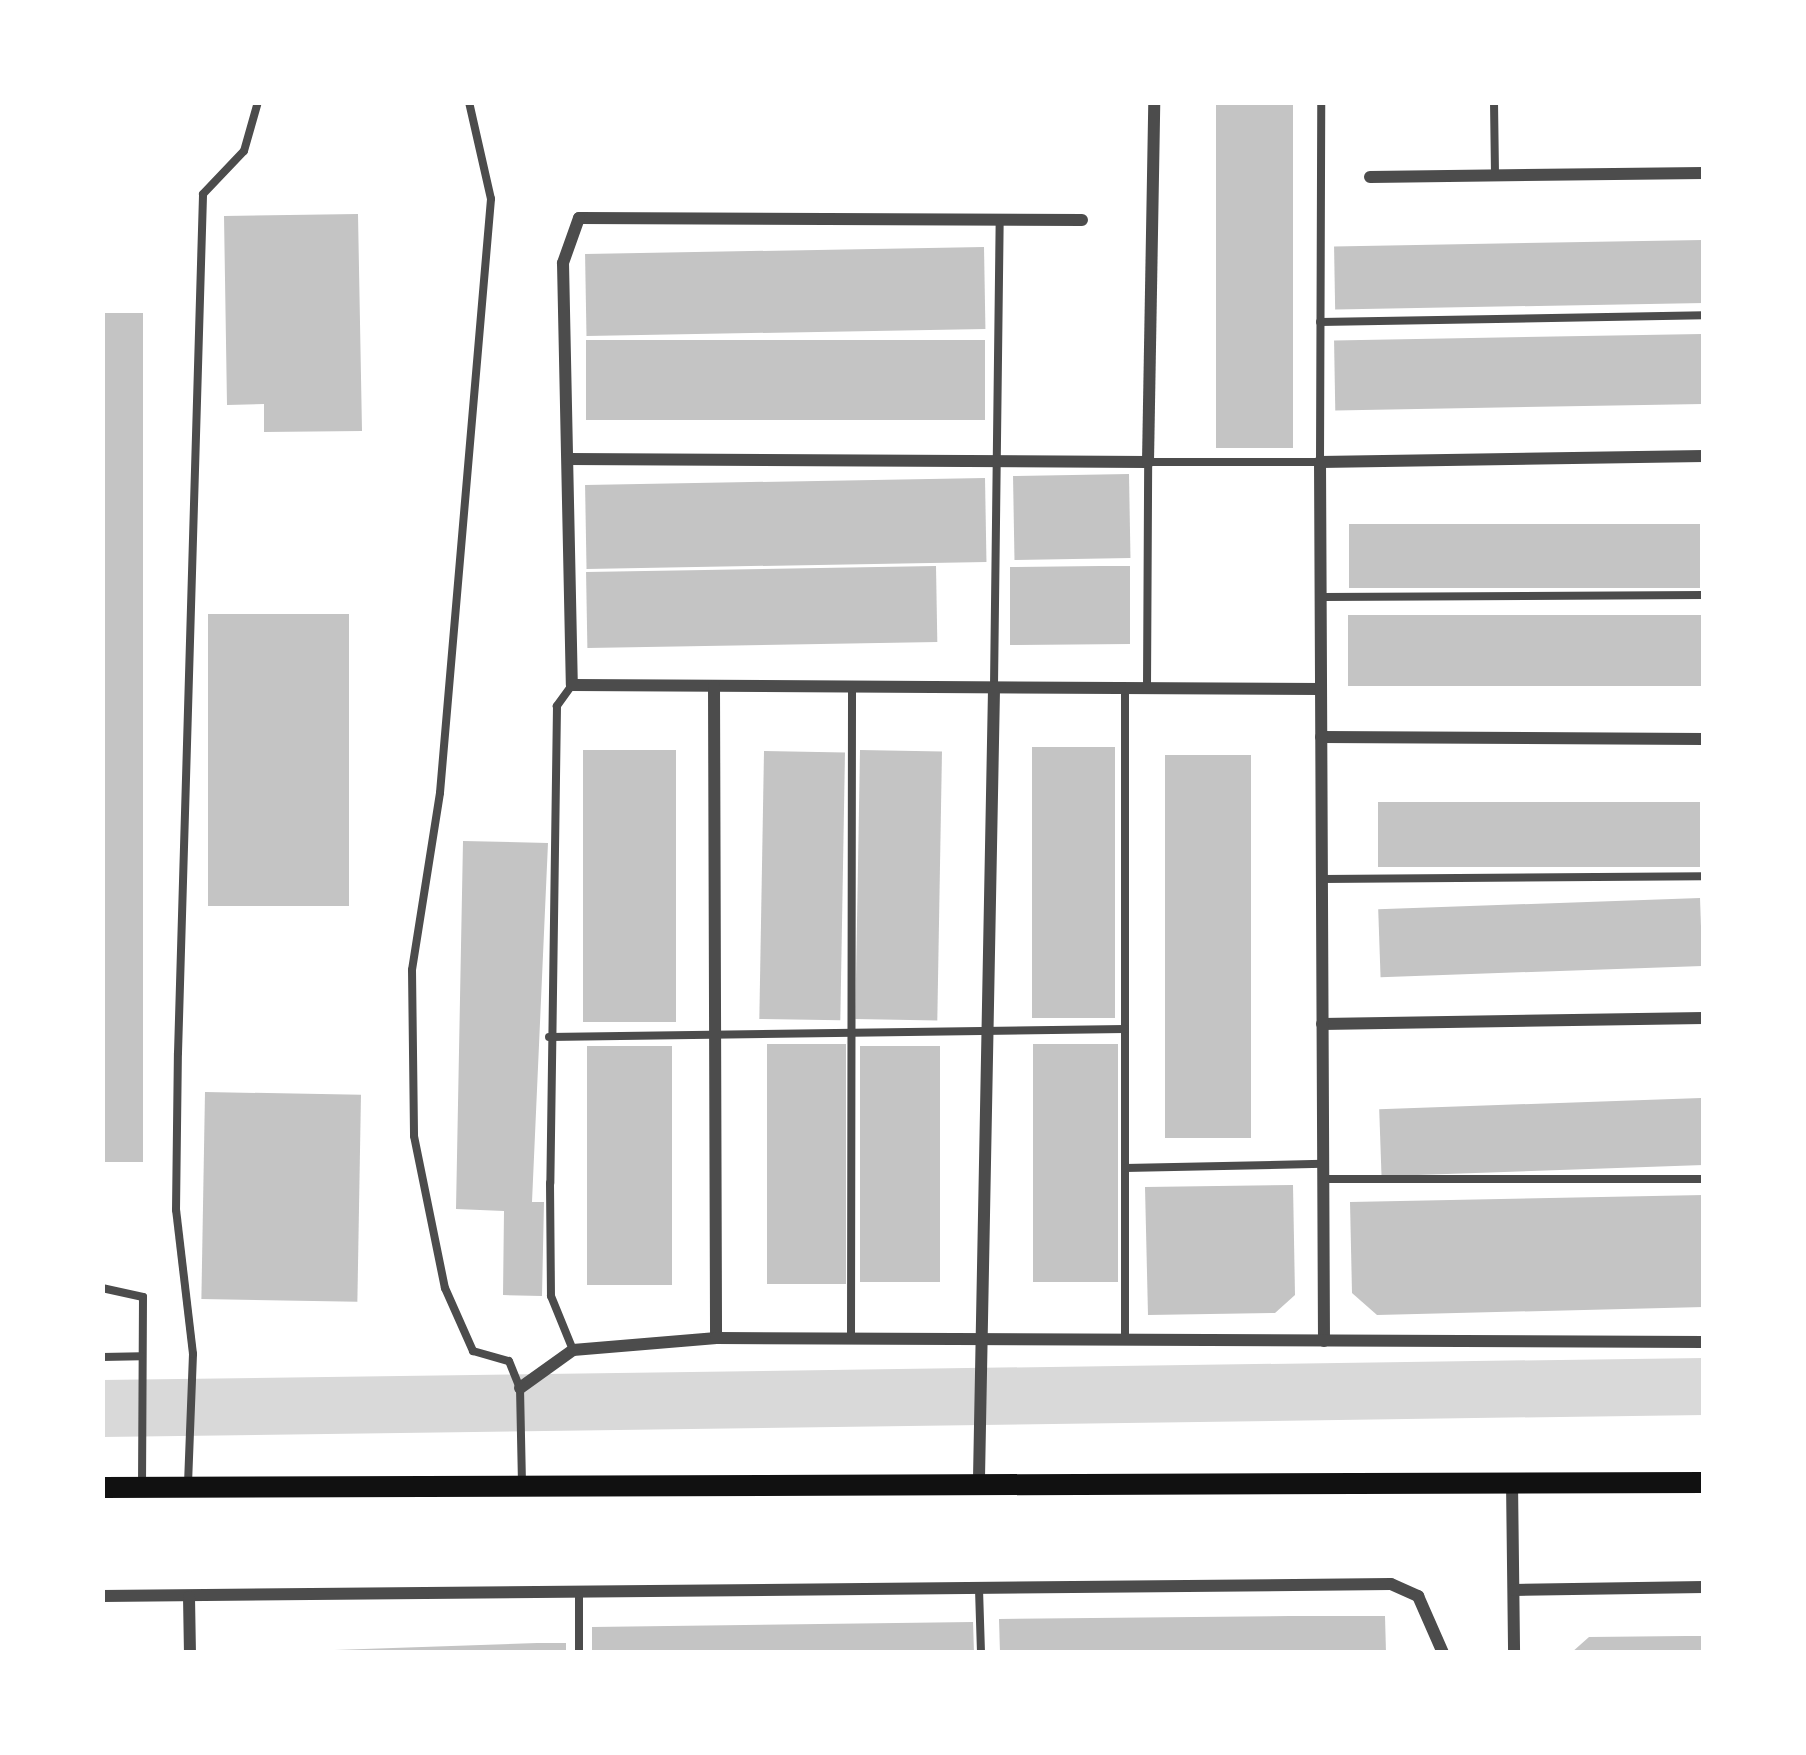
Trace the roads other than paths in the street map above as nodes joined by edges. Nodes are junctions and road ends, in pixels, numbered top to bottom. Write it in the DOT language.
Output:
graph roads {
  1 [pos="258,102"];
  2 [pos="469,102"];
  3 [pos="1154,102"];
  4 [pos="1321,102"];
  5 [pos="1494,102"];
  6 [pos="1704,173"];
  7 [pos="1495,176"];
  8 [pos="1370,177"];
  9 [pos="1000,220"];
  10 [pos="1082,220"];
  11 [pos="1704,315"];
  12 [pos="1320,322"];
  13 [pos="1704,456"];
  14 [pos="568,459"];
  15 [pos="997,462"];
  16 [pos="1148,462"];
  17 [pos="1320,462"];
  18 [pos="1704,595"];
  19 [pos="1321,597"];
  20 [pos="572,685"];
  21 [pos="714,686"];
  22 [pos="852,686"];
  23 [pos="994,687"];
  24 [pos="1125,688"];
  25 [pos="1147,688"];
  26 [pos="1321,689"];
  27 [pos="1321,737"];
  28 [pos="1704,739"];
  29 [pos="1704,876"];
  30 [pos="1321,879"];
  31 [pos="1704,1018"];
  32 [pos="1322,1024"];
  33 [pos="1125,1029"];
  34 [pos="988,1031"];
  35 [pos="850,1033"];
  36 [pos="715,1035"];
  37 [pos="549,1037"];
  38 [pos="1125,1168"];
  39 [pos="1323,1171"];
  40 [pos="1704,1179"];
  41 [pos="102,1288"];
  42 [pos="716,1338"];
  43 [pos="851,1339"];
  44 [pos="983,1340"];
  45 [pos="1125,1341"];
  46 [pos="1324,1341"];
  47 [pos="1704,1342"];
  48 [pos="573,1350"];
  49 [pos="141,1356"];
  50 [pos="102,1357"];
  51 [pos="520,1388"];
  52 [pos="979,1478"];
  53 [pos="522,1482"];
  54 [pos="1512,1482"];
  55 [pos="1704,1482"];
  56 [pos="188,1485"];
  57 [pos="102,1487"];
  58 [pos="142,1487"];
  59 [pos="1704,1587"];
  60 [pos="980,1589"];
  61 [pos="1514,1590"];
  62 [pos="579,1593"];
  63 [pos="102,1596"];
  64 [pos="190,1598"];
  65 [pos="190,1653"];
  66 [pos="579,1653"];
  67 [pos="981,1653"];
  68 [pos="1443,1653"];
  69 [pos="1514,1653"];
  1 -- 56 [label="lane"];
  2 -- 51 [label="lane"];
  3 -- 16 [label="street"];
  4 -- 12 [label="lane"];
  5 -- 7 [label="lane"];
  6 -- 7 [label="street"];
  7 -- 8 [label="street"];
  9 -- 10 [label="street"];
  9 -- 14 [label="street"];
  9 -- 15 [label="lane"];
  11 -- 12 [label="lane"];
  12 -- 17 [label="lane"];
  13 -- 17 [label="street"];
  14 -- 15 [label="street"];
  14 -- 20 [label="street"];
  15 -- 16 [label="street"];
  15 -- 23 [label="lane"];
  16 -- 17 [label="lane"];
  16 -- 25 [label="lane"];
  17 -- 19 [label="street"];
  18 -- 19 [label="lane"];
  19 -- 26 [label="street"];
  20 -- 21 [label="street"];
  20 -- 37 [label="lane"];
  21 -- 22 [label="street"];
  21 -- 36 [label="street"];
  22 -- 23 [label="street"];
  22 -- 35 [label="lane"];
  23 -- 24 [label="street"];
  23 -- 34 [label="street"];
  24 -- 25 [label="street"];
  24 -- 33 [label="lane"];
  25 -- 26 [label="street"];
  26 -- 27 [label="street"];
  27 -- 28 [label="street"];
  27 -- 30 [label="street"];
  29 -- 30 [label="lane"];
  30 -- 32 [label="street"];
  31 -- 32 [label="street"];
  32 -- 39 [label="street"];
  33 -- 34 [label="lane"];
  33 -- 38 [label="lane"];
  34 -- 35 [label="lane"];
  34 -- 44 [label="street"];
  35 -- 36 [label="lane"];
  35 -- 43 [label="lane"];
  36 -- 37 [label="lane"];
  36 -- 42 [label="street"];
  37 -- 48 [label="lane"];
  38 -- 39 [label="lane"];
  38 -- 45 [label="lane"];
  39 -- 40 [label="lane"];
  39 -- 46 [label="street"];
  41 -- 49 [label="lane"];
  42 -- 43 [label="street"];
  42 -- 48 [label="street"];
  43 -- 44 [label="street"];
  44 -- 45 [label="street"];
  44 -- 52 [label="street"];
  45 -- 46 [label="street"];
  46 -- 47 [label="street"];
  48 -- 51 [label="street"];
  49 -- 50 [label="lane"];
  49 -- 58 [label="lane"];
  51 -- 53 [label="lane"];
  52 -- 53 [label="main road"];
  52 -- 54 [label="main road"];
  53 -- 56 [label="main road"];
  54 -- 55 [label="main road"];
  54 -- 61 [label="street"];
  56 -- 58 [label="main road"];
  57 -- 58 [label="main road"];
  59 -- 61 [label="street"];
  60 -- 62 [label="street"];
  60 -- 67 [label="lane"];
  60 -- 68 [label="street"];
  61 -- 69 [label="street"];
  62 -- 64 [label="street"];
  62 -- 66 [label="lane"];
  63 -- 64 [label="street"];
  64 -- 65 [label="street"];
}
